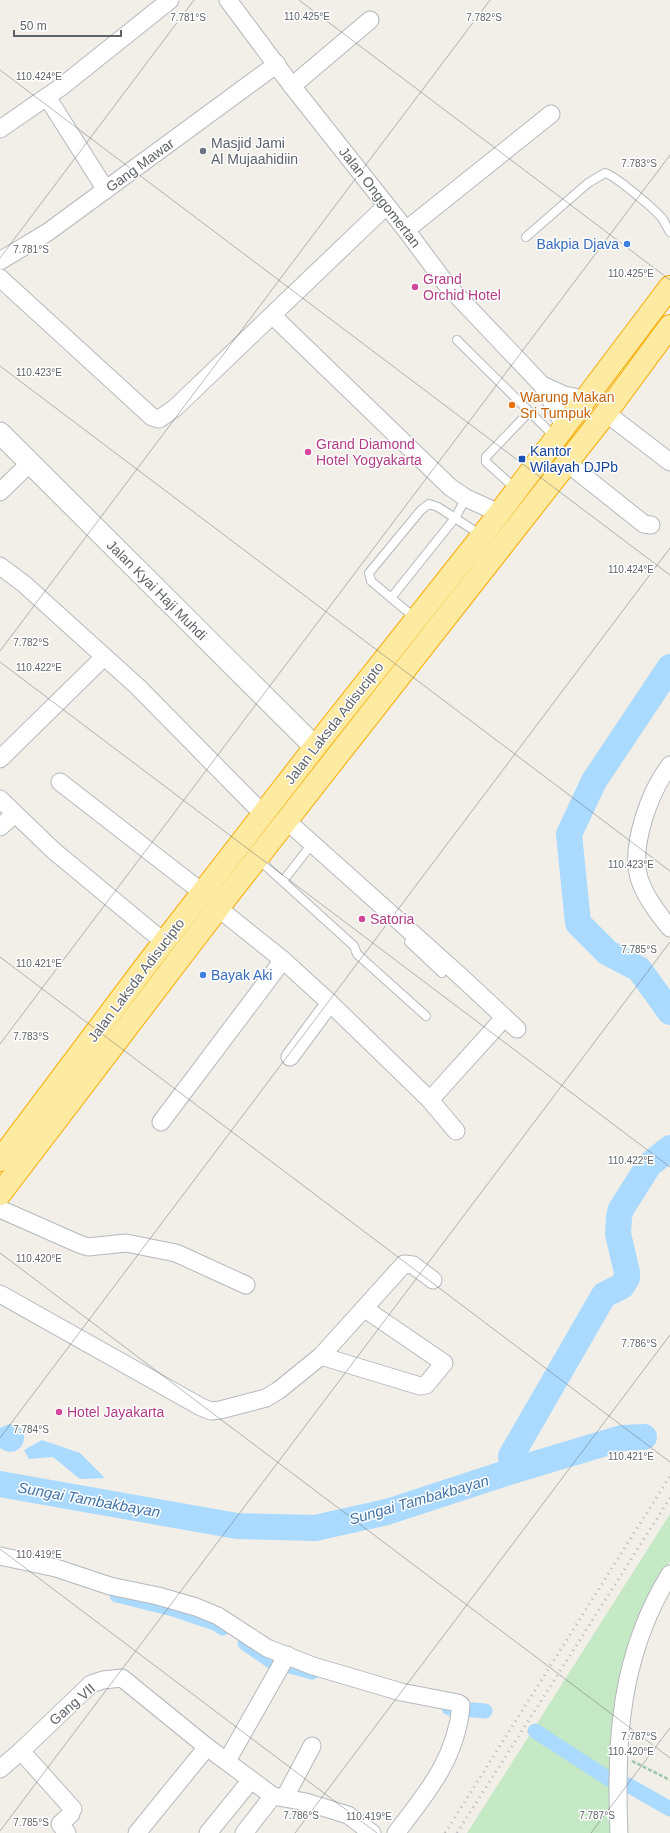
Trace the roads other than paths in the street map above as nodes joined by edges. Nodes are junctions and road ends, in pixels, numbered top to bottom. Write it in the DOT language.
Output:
graph roads {
  1 [pos="170,0"];
  2 [pos="228,0"];
  3 [pos="370,20"];
  4 [pos="277,64"];
  5 [pos="292,86"];
  6 [pos="47,97"];
  7 [pos="551,114"];
  8 [pos="0,129"];
  9 [pos="106,190"];
  10 [pos="386,206"];
  11 [pos="406,230"];
  12 [pos="670,232"];
  13 [pos="526,237"];
  14 [pos="0,261"];
  15 [pos="0,278"];
  16 [pos="670,287"];
  17 [pos="273,316"];
  18 [pos="670,326"];
  19 [pos="457,340"];
  20 [pos="542,385"];
  21 [pos="585,399"];
  22 [pos="529,412"];
  23 [pos="606,413"];
  24 [pos="0,433"];
  25 [pos="560,433"];
  26 [pos="566,462"];
  27 [pos="670,462"];
  28 [pos="30,463"];
  29 [pos="516,490"];
  30 [pos="0,492"];
  31 [pos="466,498"];
  32 [pos="498,513"];
  33 [pos="455,518"];
  34 [pos="651,525"];
  35 [pos="482,536"];
  36 [pos="0,566"];
  37 [pos="390,598"];
  38 [pos="416,619"];
  39 [pos="104,657"];
  40 [pos="315,747"];
  41 [pos="0,759"];
  42 [pos="670,765"];
  43 [pos="60,782"];
  44 [pos="0,799"];
  45 [pos="15,814"];
  46 [pos="263,814"];
  47 [pos="285,824"];
  48 [pos="0,827"];
  49 [pos="308,849"];
  50 [pos="257,859"];
  51 [pos="325,865"];
  52 [pos="282,880"];
  53 [pos="203,893"];
  54 [pos="218,908"];
  55 [pos="670,928"];
  56 [pos="164,942"];
  57 [pos="409,942"];
  58 [pos="283,960"];
  59 [pos="442,973"];
  60 [pos="330,1003"];
  61 [pos="426,1016"];
  62 [pos="504,1018"];
  63 [pos="517,1030"];
  64 [pos="290,1057"];
  65 [pos="430,1100"];
  66 [pos="161,1122"];
  67 [pos="456,1131"];
  68 [pos="3,1149"];
  69 [pos="0,1194"];
  70 [pos="0,1209"];
  71 [pos="432,1280"];
  72 [pos="246,1285"];
  73 [pos="0,1294"];
  74 [pos="365,1308"];
  75 [pos="321,1356"];
  76 [pos="0,1556"];
  77 [pos="670,1574"];
  78 [pos="283,1662"];
  79 [pos="312,1746"];
  80 [pos="207,1747"];
  81 [pos="21,1751"];
  82 [pos="227,1761"];
  83 [pos="0,1769"];
  84 [pos="251,1780"];
  85 [pos="279,1797"];
  86 [pos="67,1833"];
  87 [pos="137,1833"];
  88 [pos="208,1833"];
  89 [pos="244,1833"];
  90 [pos="372,1833"];
  91 [pos="396,1833"];
  92 [pos="619,1833"];
  1 -- 6 [label="street"];
  2 -- 4 [label="street, Jalan Onggomertan"];
  3 -- 5 [label="street"];
  4 -- 5 [label="street, Jalan Onggomertan"];
  4 -- 9 [label="street, Gang Mawar"];
  5 -- 10 [label="street, Jalan Onggomertan"];
  6 -- 8 [label="street"];
  6 -- 9 [label="street"];
  7 -- 11 [label="street"];
  9 -- 14 [label="street, Gang Mawar"];
  10 -- 11 [label="street, Jalan Onggomertan"];
  10 -- 17 [label="street"];
  11 -- 20 [label="street, Jalan Onggomertan"];
  12 -- 13 [label="lane"];
  15 -- 17 [label="street"];
  16 -- 21 [label="highway, Jalan Laksda Adisucipto"];
  17 -- 31 [label="street"];
  18 -- 23 [label="highway, Jalan Laksda Adisucipto"];
  19 -- 22 [label="lane"];
  20 -- 21 [label="street"];
  20 -- 25 [label="street"];
  21 -- 25 [label="highway, Jalan Laksda Adisucipto"];
  22 -- 25 [label="lane"];
  22 -- 29 [label="lane"];
  23 -- 26 [label="highway, Jalan Laksda Adisucipto"];
  23 -- 27 [label="street"];
  24 -- 28 [label="street, Jalan Kyai Haji Muhdi"];
  25 -- 29 [label="highway, Jalan Laksda Adisucipto"];
  26 -- 34 [label="street"];
  26 -- 47 [label="highway, Jalan Laksda Adisucipto"];
  28 -- 30 [label="street"];
  28 -- 40 [label="street, Jalan Kyai Haji Muhdi"];
  29 -- 32 [label="highway, Jalan Laksda Adisucipto"];
  31 -- 32 [label="street"];
  31 -- 33 [label="lane"];
  32 -- 35 [label="highway, Jalan Laksda Adisucipto"];
  33 -- 35 [label="lane"];
  33 -- 37 [label="lane"];
  33 -- 37 [label="lane"];
  35 -- 38 [label="highway, Jalan Laksda Adisucipto"];
  36 -- 39 [label="street"];
  37 -- 38 [label="lane"];
  38 -- 40 [label="highway, Jalan Laksda Adisucipto"];
  39 -- 41 [label="street"];
  39 -- 46 [label="street"];
  40 -- 46 [label="highway, Jalan Laksda Adisucipto"];
  42 -- 55 [label="street"];
  43 -- 53 [label="street"];
  44 -- 45 [label="street"];
  45 -- 48 [label="street"];
  45 -- 56 [label="street"];
  46 -- 53 [label="highway, Jalan Laksda Adisucipto"];
  47 -- 49 [label="lane"];
  47 -- 50 [label="highway, Jalan Laksda Adisucipto"];
  47 -- 62 [label="street"];
  49 -- 51 [label="lane"];
  49 -- 52 [label="lane"];
  50 -- 52 [label="lane"];
  50 -- 54 [label="highway, Jalan Laksda Adisucipto"];
  52 -- 61 [label="lane"];
  53 -- 56 [label="highway, Jalan Laksda Adisucipto"];
  54 -- 58 [label="street"];
  54 -- 69 [label="highway, Jalan Laksda Adisucipto"];
  56 -- 68 [label="highway, Jalan Laksda Adisucipto"];
  57 -- 59 [label="lane"];
  58 -- 60 [label="street"];
  58 -- 66 [label="street"];
  60 -- 64 [label="street"];
  60 -- 65 [label="street"];
  62 -- 63 [label="street"];
  62 -- 65 [label="street"];
  65 -- 67 [label="street"];
  70 -- 72 [label="street"];
  71 -- 74 [label="street"];
  73 -- 75 [label="street"];
  74 -- 75 [label="street"];
  74 -- 75 [label="street"];
  76 -- 78 [label="street"];
  77 -- 92 [label="street"];
  78 -- 82 [label="street"];
  78 -- 91 [label="street"];
  79 -- 85 [label="street"];
  80 -- 81 [label="street, Gang VII"];
  80 -- 82 [label="street"];
  80 -- 87 [label="street"];
  81 -- 83 [label="street, Gang VII"];
  81 -- 86 [label="street"];
  82 -- 84 [label="street"];
  84 -- 85 [label="street"];
  84 -- 88 [label="street"];
  85 -- 89 [label="street"];
  85 -- 90 [label="street"];
}
